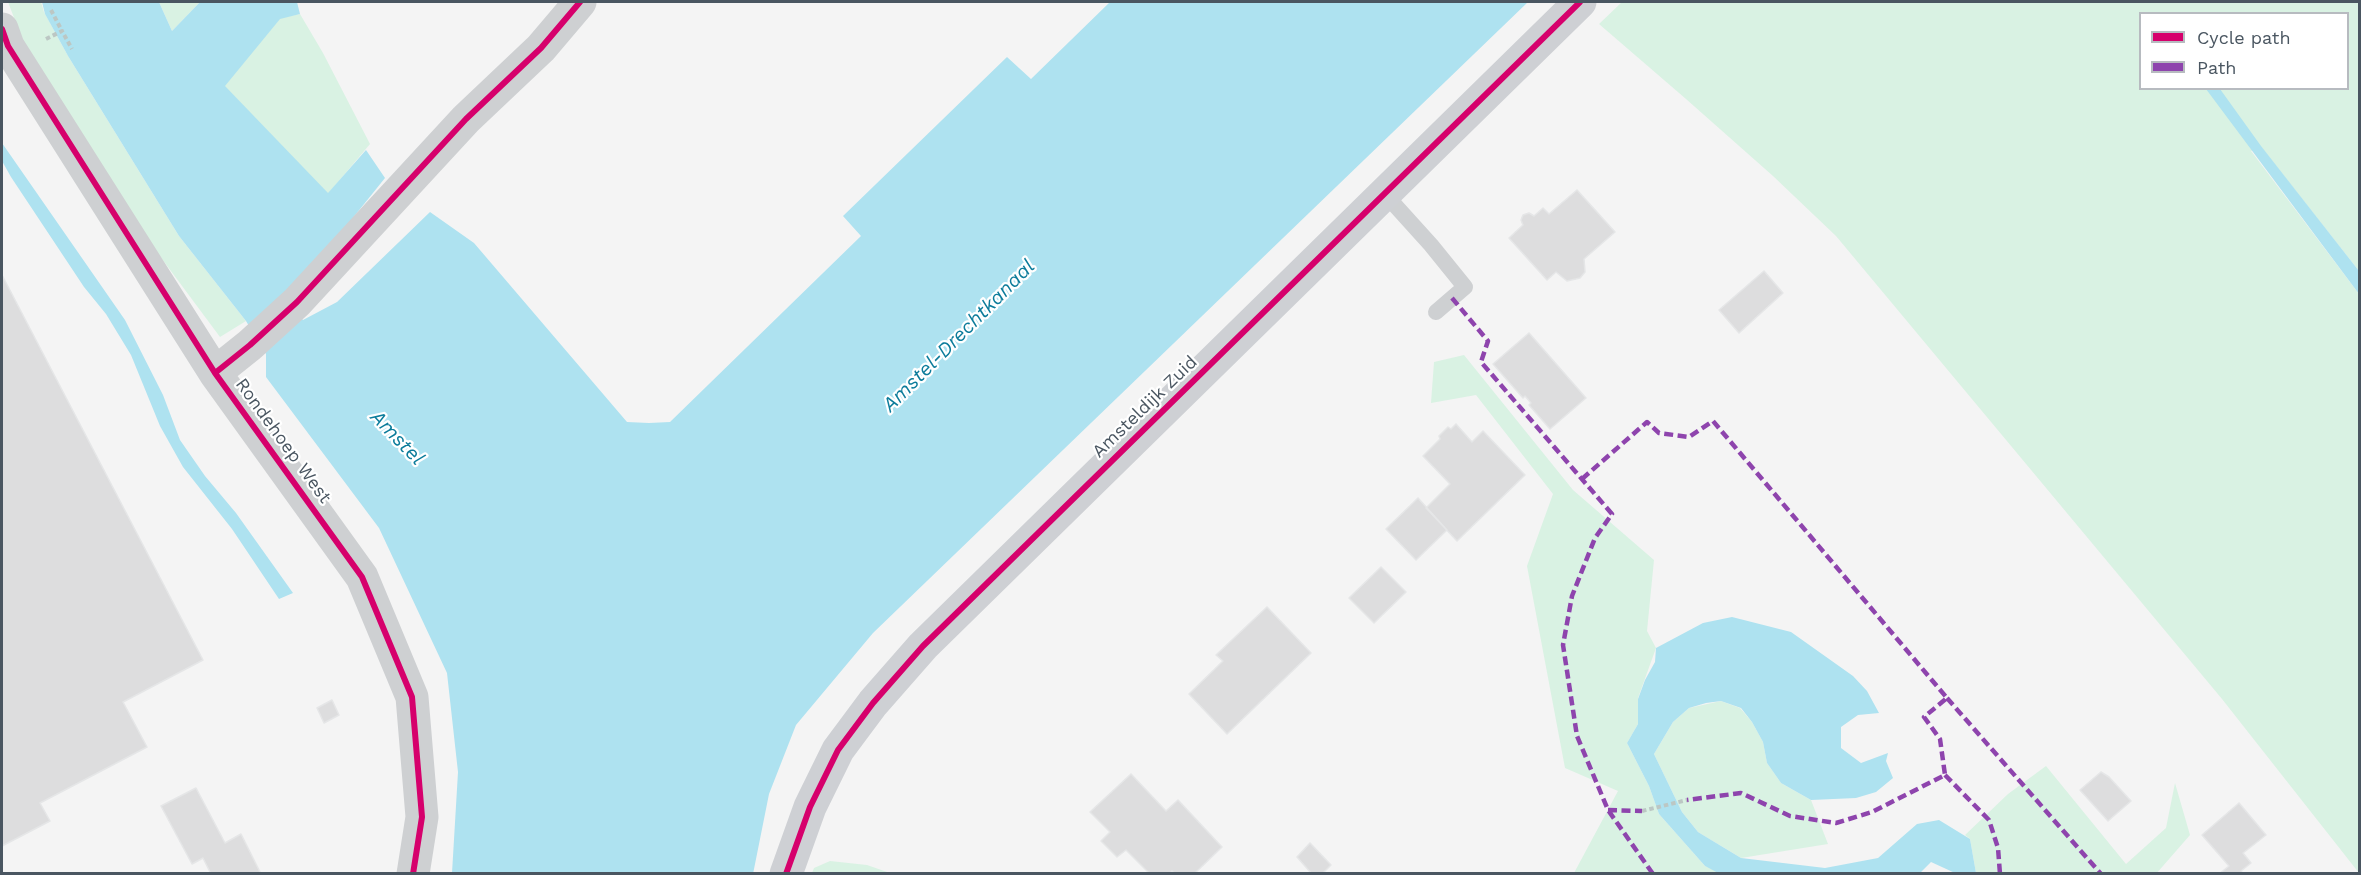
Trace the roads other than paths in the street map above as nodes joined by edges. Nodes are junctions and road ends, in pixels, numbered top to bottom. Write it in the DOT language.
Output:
graph roads {
  1 [pos="580,2"];
  2 [pos="1580,2"];
  3 [pos="2,29"];
  4 [pos="1384,193"];
  5 [pos="1436,312"];
  6 [pos="215,373"];
  7 [pos="413,873"];
  8 [pos="786,873"];
  1 -- 6 [label="street"];
  2 -- 4 [label="street, Amsteldijk Zuid"];
  3 -- 6 [label="street, Rondehoep West"];
  4 -- 5 [label="lane"];
  4 -- 8 [label="street, Amsteldijk Zuid"];
  6 -- 7 [label="street, Rondehoep West"];
}
